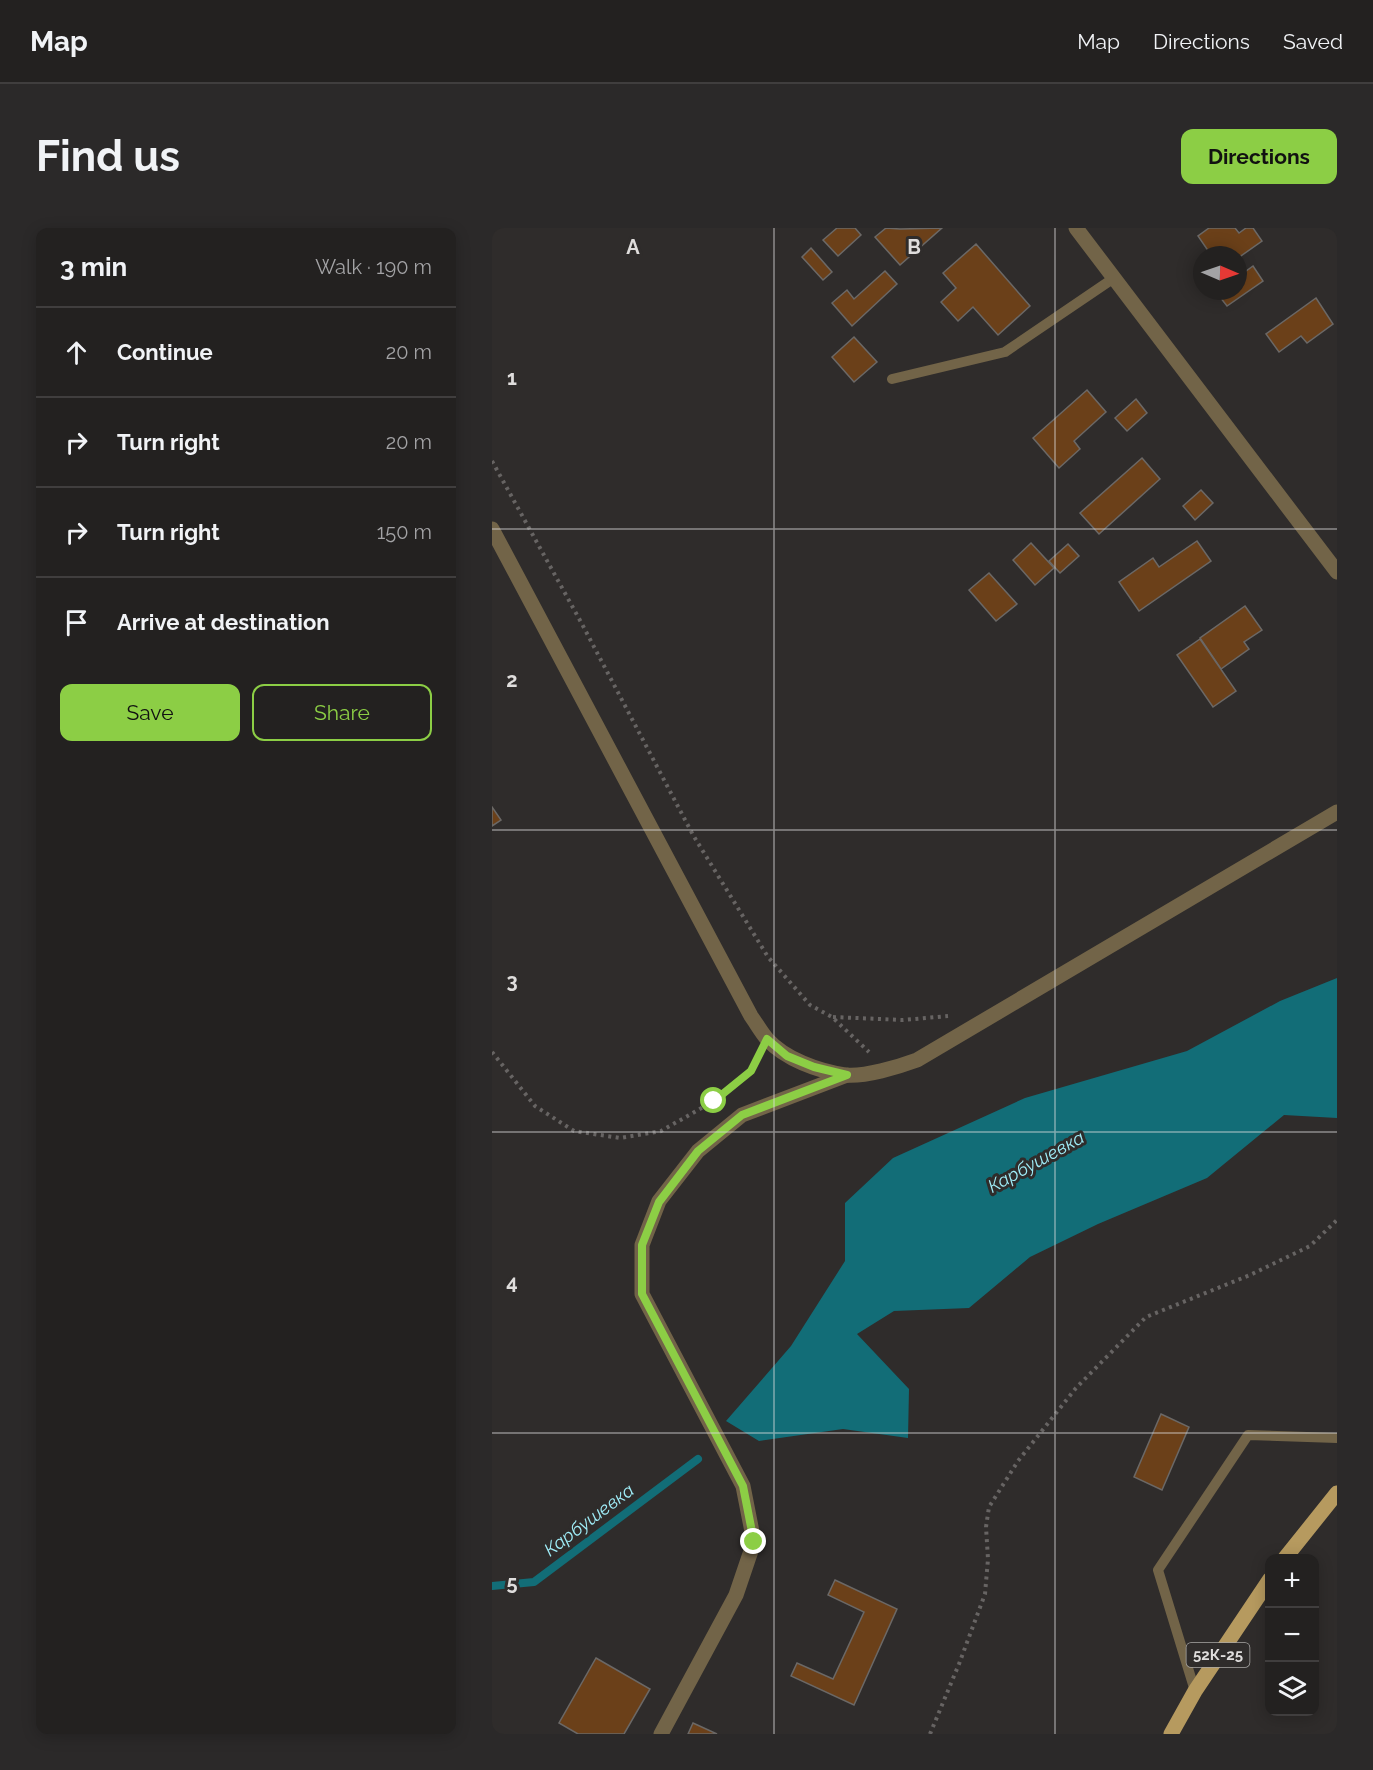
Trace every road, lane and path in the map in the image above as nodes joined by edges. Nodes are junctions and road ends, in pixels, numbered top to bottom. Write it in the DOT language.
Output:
graph roads {
  1 [pos="1076,228"];
  2 [pos="1114,278"];
  3 [pos="892,380"];
  4 [pos="492,461"];
  5 [pos="492,529"];
  6 [pos="1337,572"];
  7 [pos="1337,812"];
  8 [pos="957,1015"];
  9 [pos="832,1017"];
  10 [pos="767,1039"];
  11 [pos="492,1052"];
  12 [pos="887,1070"];
  13 [pos="847,1075"];
  14 [pos="1337,1220"];
  15 [pos="1337,1438"];
  16 [pos="1337,1493"];
  17 [pos="1288,1554"];
  18 [pos="1265,1585"];
  19 [pos="1195,1691"];
  20 [pos="662,1734"];
  21 [pos="930,1734"];
  22 [pos="1171,1734"];
  1 -- 2 [label="street"];
  2 -- 3 [label="lane"];
  2 -- 6 [label="street"];
  4 -- 9 [label="path"];
  5 -- 10 [label="street"];
  7 -- 12 [label="street"];
  8 -- 9 [label="path"];
  9 -- 12 [label="path"];
  10 -- 11 [label="path"];
  10 -- 13 [label="street"];
  12 -- 13 [label="street"];
  13 -- 20 [label="street"];
  14 -- 21 [label="path"];
  15 -- 19 [label="lane"];
  16 -- 17 [label="main road"];
  18 -- 19 [label="main road, 52К-25"];
  19 -- 22 [label="main road, 52К-25"];
}
